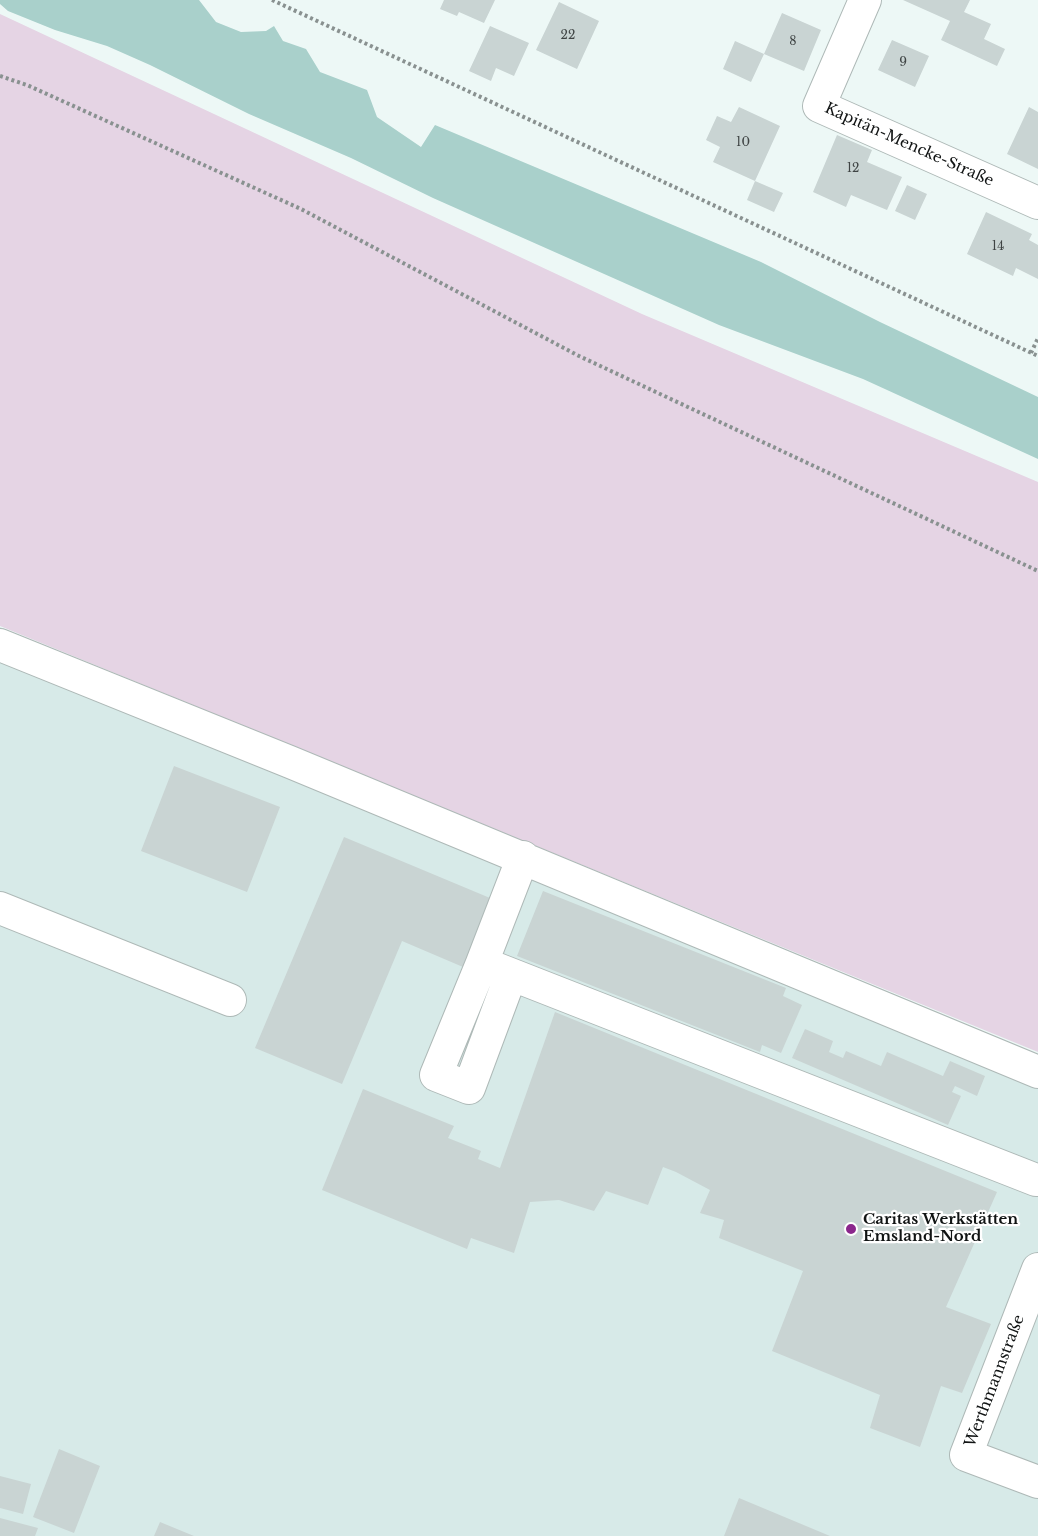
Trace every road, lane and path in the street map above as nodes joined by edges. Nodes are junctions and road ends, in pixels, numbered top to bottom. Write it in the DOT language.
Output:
graph roads {
  1 [pos="272,0"];
  2 [pos="865,0"];
  3 [pos="0,76"];
  4 [pos="1038,203"];
  5 [pos="1038,338"];
  6 [pos="1031,353"];
  7 [pos="1038,356"];
  8 [pos="1038,571"];
  9 [pos="0,645"];
  10 [pos="523,857"];
  11 [pos="0,908"];
  12 [pos="482,963"];
  13 [pos="511,975"];
  14 [pos="230,999"];
  15 [pos="1038,1072"];
  16 [pos="1036,1180"];
  17 [pos="1038,1269"];
  18 [pos="1038,1482"];
  1 -- 6 [label="path"];
  2 -- 4 [label="street, Kapitän-Mencke-Straße"];
  3 -- 8 [label="path"];
  5 -- 6 [label="path"];
  6 -- 7 [label="path"];
  9 -- 10 [label="street"];
  10 -- 12 [label="street"];
  10 -- 15 [label="street"];
  11 -- 14 [label="street"];
  12 -- 13 [label="street"];
  12 -- 13 [label="street"];
  13 -- 16 [label="street"];
  17 -- 18 [label="street, Werthmannstraße"];
}
